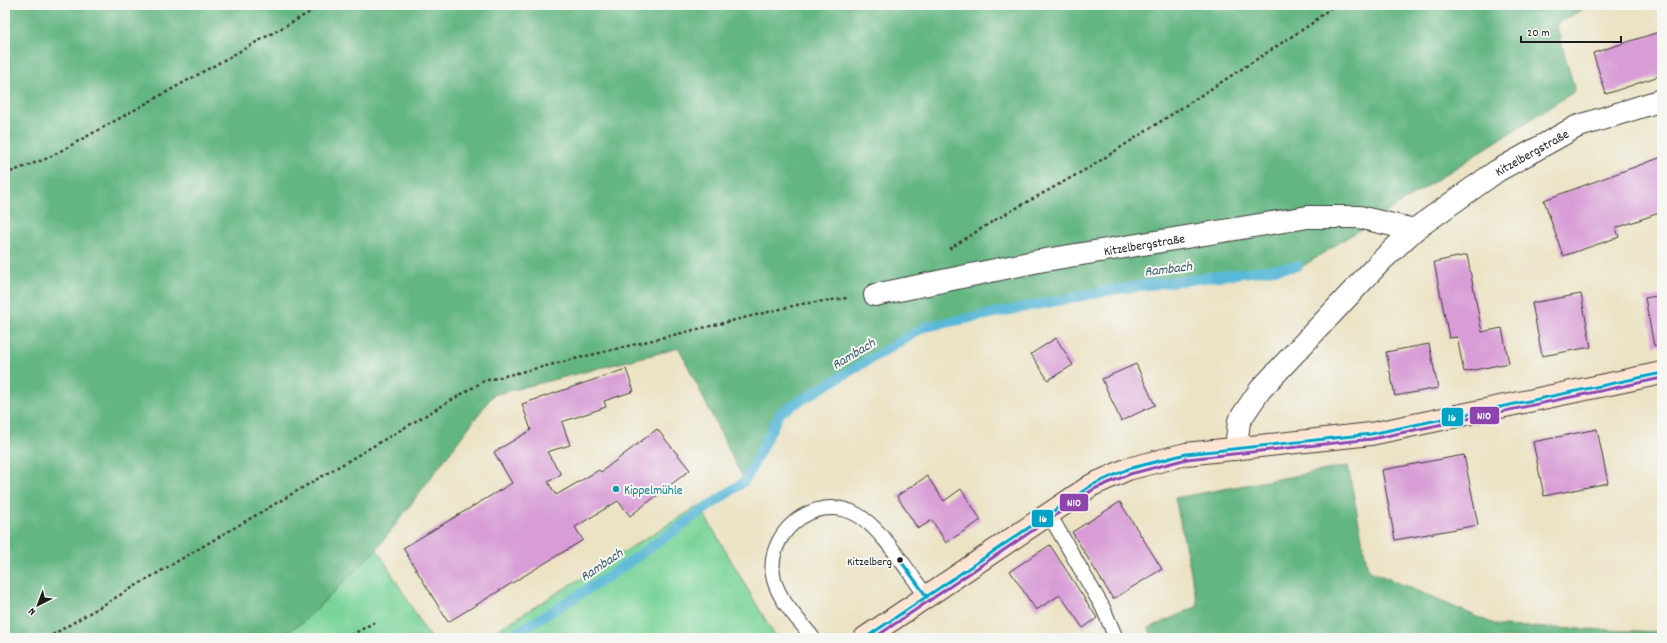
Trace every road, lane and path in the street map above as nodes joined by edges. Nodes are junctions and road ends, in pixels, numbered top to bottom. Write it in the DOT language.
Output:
graph roads {
  1 [pos="323,5"];
  2 [pos="1334,5"];
  3 [pos="1662,100"];
  4 [pos="5,174"];
  5 [pos="1414,230"];
  6 [pos="948,249"];
  7 [pos="875,295"];
  8 [pos="1662,373"];
  9 [pos="1236,449"];
  10 [pos="1049,514"];
  11 [pos="927,597"];
  12 [pos="375,622"];
  13 [pos="47,638"];
  14 [pos="346,638"];
  15 [pos="813,638"];
  16 [pos="865,638"];
  17 [pos="1116,638"];
  1 -- 4 [label="path"];
  2 -- 6 [label="path"];
  3 -- 5 [label="street, Kitzelbergstraße"];
  5 -- 7 [label="street, Kitzelbergstraße"];
  5 -- 9 [label="street, Kitzelbergstraße"];
  7 -- 13 [label="path"];
  8 -- 9 [label="main road"];
  9 -- 10 [label="main road"];
  10 -- 11 [label="main road"];
  10 -- 17 [label="lane"];
  11 -- 15 [label="lane"];
  11 -- 16 [label="main road"];
  12 -- 14 [label="path"];
}
